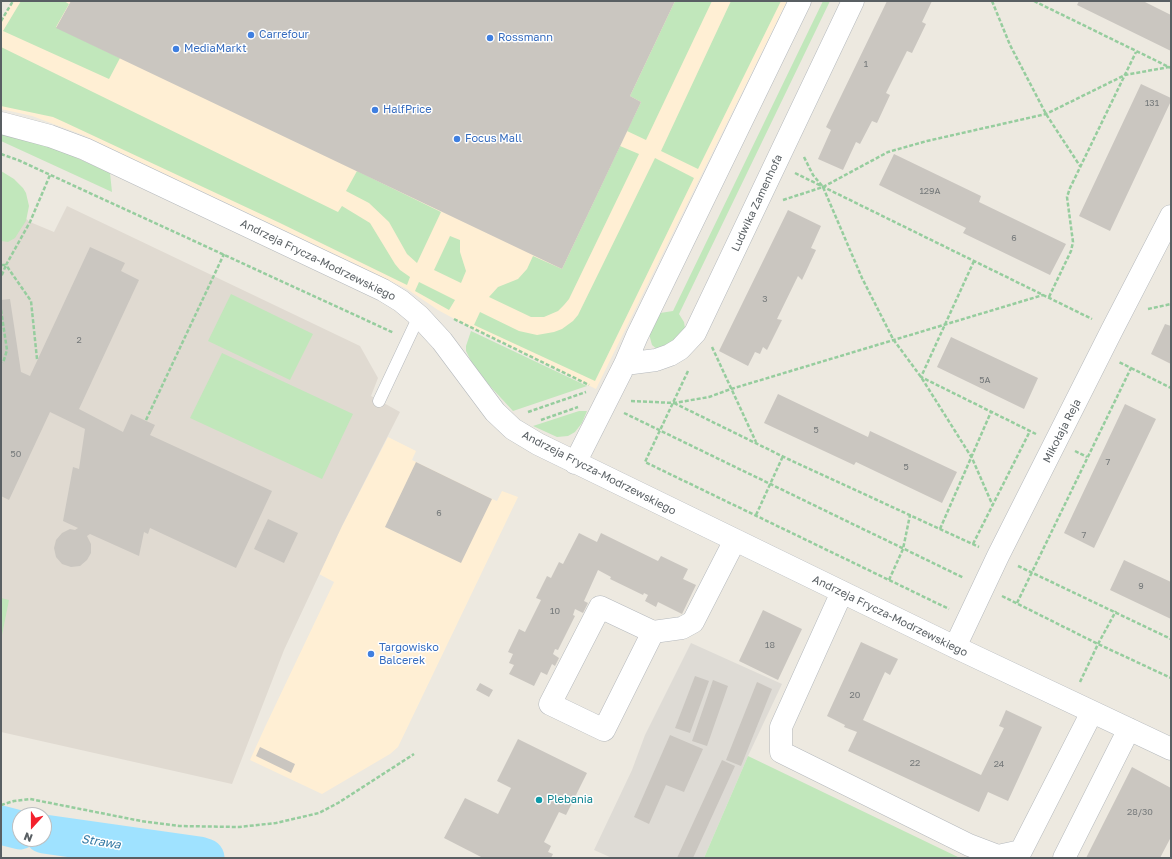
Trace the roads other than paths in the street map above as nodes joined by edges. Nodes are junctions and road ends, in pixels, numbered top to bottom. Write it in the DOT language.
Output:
graph roads {
  1 [pos="800,1"];
  2 [pos="852,1"];
  3 [pos="1,123"];
  4 [pos="1171,216"];
  5 [pos="419,316"];
  6 [pos="625,364"];
  7 [pos="379,401"];
  8 [pos="575,463"];
  9 [pos="735,540"];
  10 [pos="842,592"];
  11 [pos="653,632"];
  12 [pos="955,647"];
  13 [pos="1092,712"];
  14 [pos="1129,729"];
  15 [pos="1171,749"];
  16 [pos="1064,858"];
  1 -- 6 [label="street"];
  2 -- 6 [label="street, Ludwika Zamenhofa"];
  3 -- 5 [label="street, Andrzeja Frycza-Modrzewskiego"];
  4 -- 12 [label="street, Mikołaja Reja"];
  5 -- 7 [label="lane"];
  5 -- 8 [label="street, Andrzeja Frycza-Modrzewskiego"];
  6 -- 8 [label="street"];
  8 -- 9 [label="street, Andrzeja Frycza-Modrzewskiego"];
  9 -- 10 [label="street, Andrzeja Frycza-Modrzewskiego"];
  9 -- 11 [label="street"];
  10 -- 12 [label="street, Andrzeja Frycza-Modrzewskiego"];
  10 -- 13 [label="street"];
  11 -- 11 [label="street"];
  12 -- 13 [label="street, Andrzeja Frycza-Modrzewskiego"];
  13 -- 14 [label="street, Andrzeja Frycza-Modrzewskiego"];
  14 -- 15 [label="street, Andrzeja Frycza-Modrzewskiego"];
  14 -- 16 [label="street"];
}
